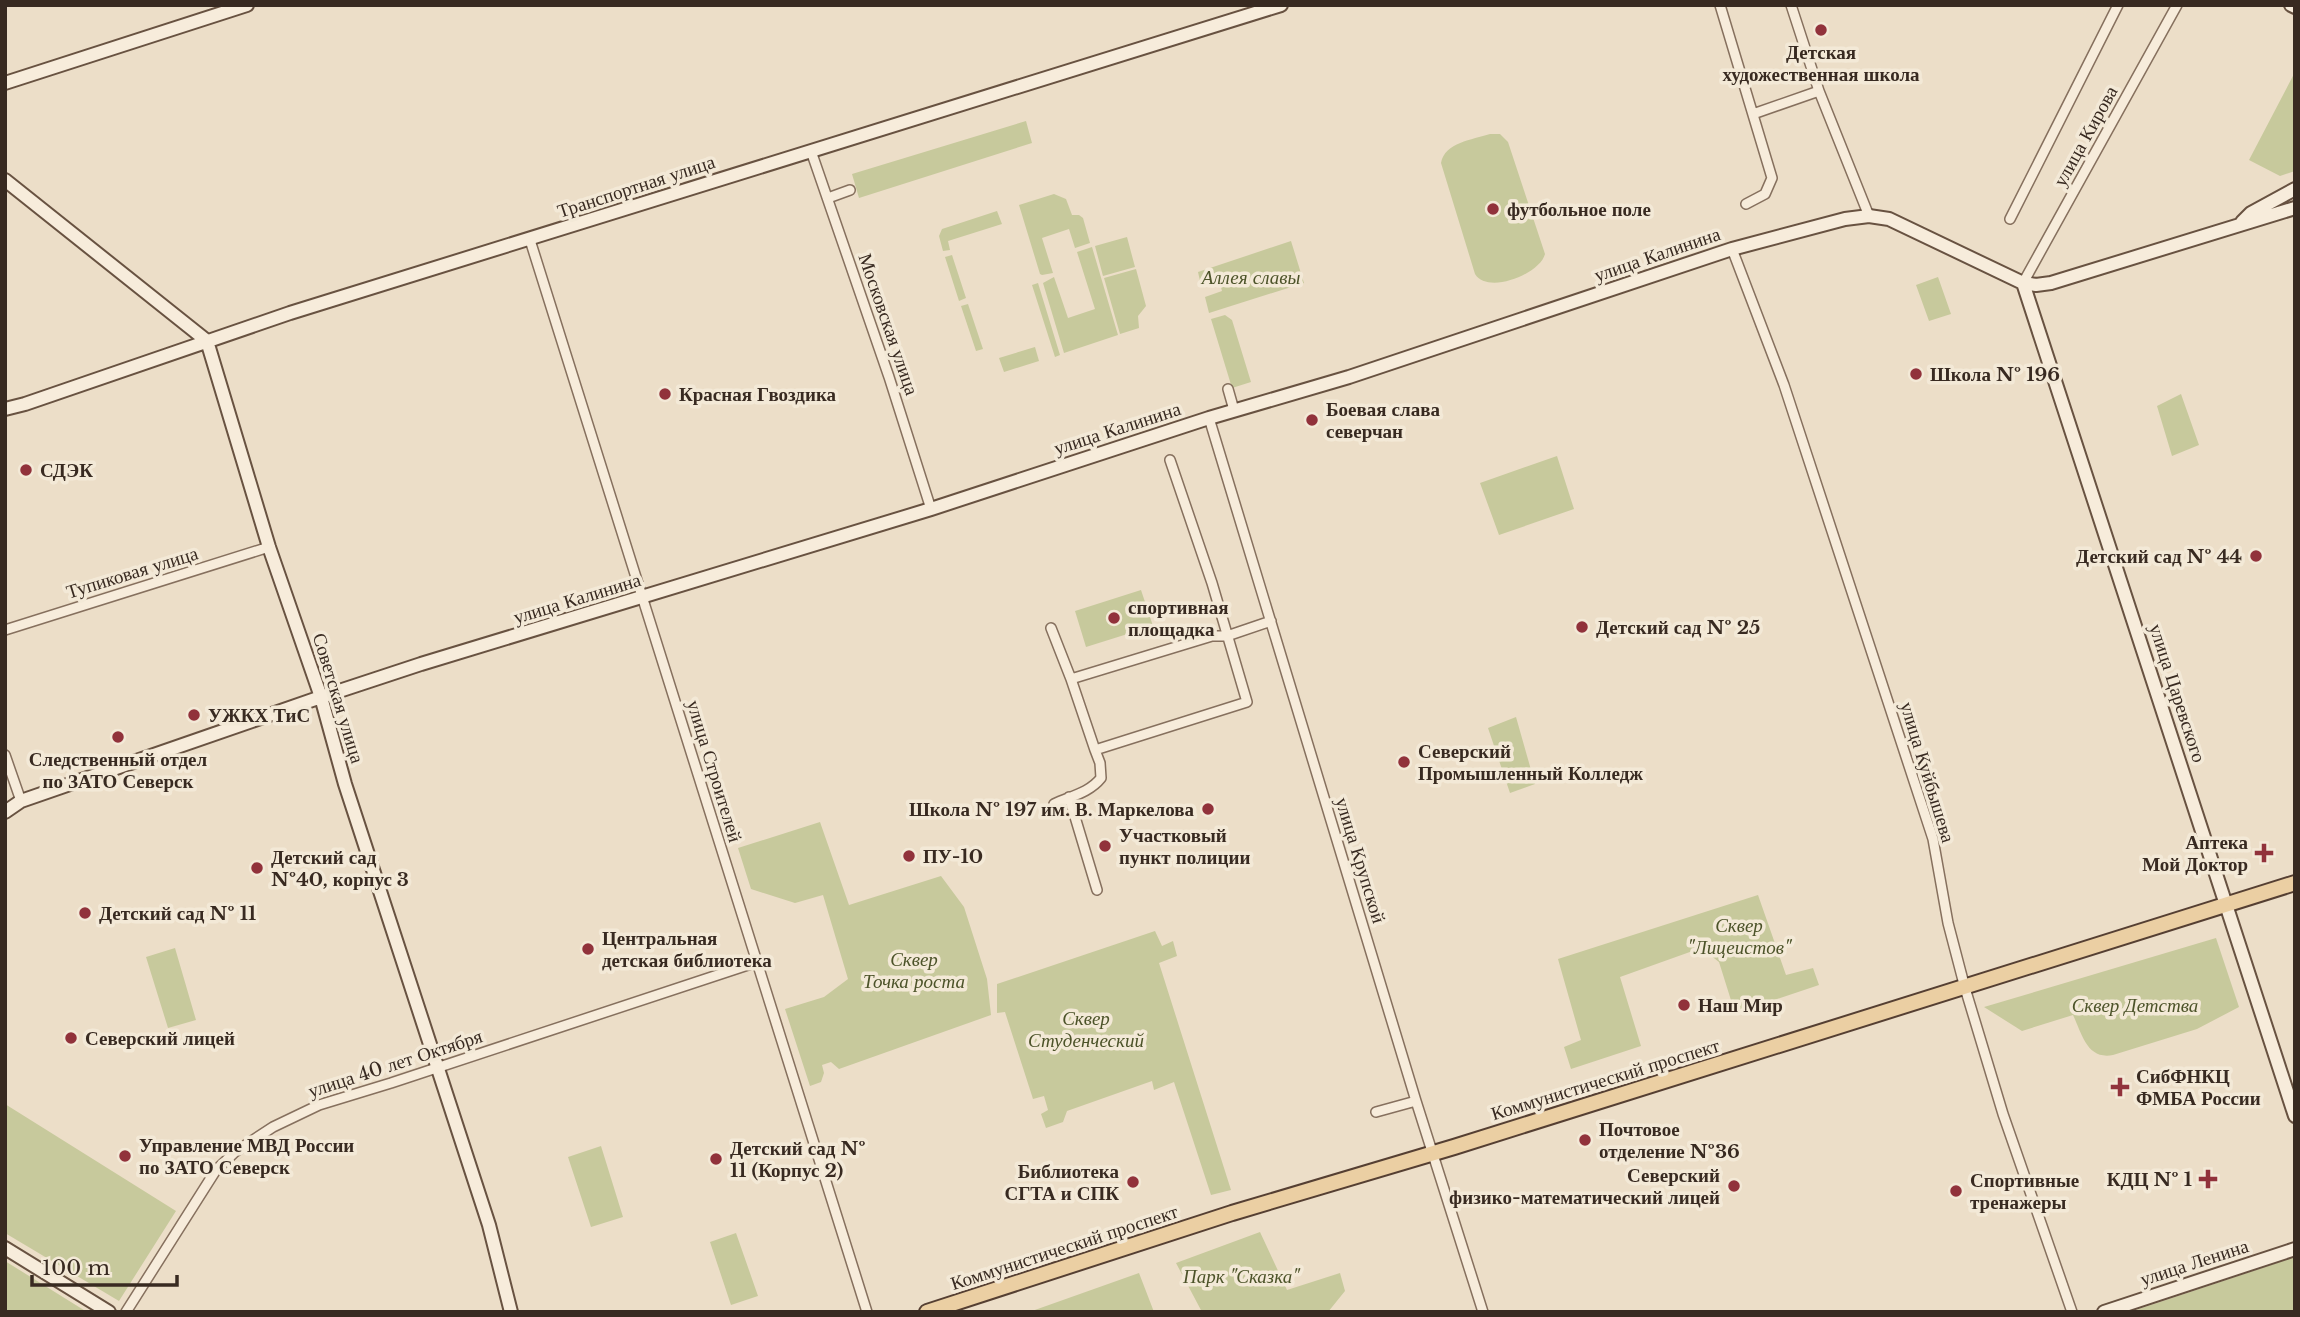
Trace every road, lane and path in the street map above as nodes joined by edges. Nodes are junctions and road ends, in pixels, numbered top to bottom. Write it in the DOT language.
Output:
graph roads {
  1 [pos="247,5"];
  2 [pos="1281,5"];
  3 [pos="1720,5"];
  4 [pos="1791,5"];
  5 [pos="2118,5"];
  6 [pos="2177,5"];
  7 [pos="5,83"];
  8 [pos="1819,92"];
  9 [pos="1753,114"];
  10 [pos="811,152"];
  11 [pos="5,180"];
  12 [pos="2295,189"];
  13 [pos="850,190"];
  14 [pos="828,198"];
  15 [pos="1746,204"];
  16 [pos="2295,208"];
  17 [pos="1869,216"];
  18 [pos="2010,219"];
  19 [pos="2241,224"];
  20 [pos="530,240"];
  21 [pos="1732,249"];
  22 [pos="2023,283"];
  23 [pos="206,341"];
  24 [pos="1228,389"];
  25 [pos="5,409"];
  26 [pos="1234,410"];
  27 [pos="1209,418"];
  28 [pos="1170,460"];
  29 [pos="931,509"];
  30 [pos="269,547"];
  31 [pos="642,598"];
  32 [pos="1271,621"];
  33 [pos="1051,628"];
  34 [pos="5,630"];
  35 [pos="1227,635"];
  36 [pos="1071,679"];
  37 [pos="321,697"];
  38 [pos="1095,750"];
  39 [pos="5,755"];
  40 [pos="1069,797"];
  41 [pos="21,801"];
  42 [pos="1054,804"];
  43 [pos="5,812"];
  44 [pos="2295,883"];
  45 [pos="1097,890"];
  46 [pos="2226,906"];
  47 [pos="757,962"];
  48 [pos="1965,988"];
  49 [pos="438,1068"];
  50 [pos="1416,1101"];
  51 [pos="1376,1112"];
  52 [pos="2295,1116"];
  53 [pos="1433,1153"];
  54 [pos="5,1248"];
  55 [pos="2295,1249"];
  56 [pos="109,1312"];
  57 [pos="127,1312"];
  58 [pos="511,1312"];
  59 [pos="867,1312"];
  60 [pos="928,1312"];
  61 [pos="1483,1312"];
  62 [pos="2072,1312"];
  63 [pos="2104,1312"];
  1 -- 7 [label="street"];
  2 -- 10 [label="street, Транспортная улица"];
  3 -- 9 [label="street"];
  4 -- 8 [label="street"];
  5 -- 18 [label="street"];
  6 -- 22 [label="street, улица Кирова"];
  8 -- 9 [label="street"];
  8 -- 17 [label="street"];
  9 -- 15 [label="street"];
  10 -- 14 [label="street, Московская улица"];
  10 -- 20 [label="street, Транспортная улица"];
  11 -- 23 [label="street"];
  12 -- 19 [label="street, улица Калинина"];
  13 -- 14 [label="street"];
  14 -- 29 [label="street, Московская улица"];
  16 -- 19 [label="street, улица Калинина"];
  17 -- 21 [label="street, улица Калинина"];
  17 -- 22 [label="street, улица Калинина"];
  19 -- 22 [label="street, улица Калинина"];
  20 -- 23 [label="street, Транспортная улица"];
  20 -- 31 [label="street, улица Строителей"];
  21 -- 26 [label="street, улица Калинина"];
  21 -- 48 [label="street, улица Куйбышева"];
  22 -- 46 [label="street, улица Царевского"];
  23 -- 25 [label="street, Транспортная улица"];
  23 -- 30 [label="street, Советская улица"];
  24 -- 26 [label="street"];
  26 -- 27 [label="street, улица Калинина"];
  27 -- 29 [label="street, улица Калинина"];
  27 -- 32 [label="street, улица Крупской"];
  28 -- 35 [label="street"];
  29 -- 31 [label="street, улица Калинина"];
  30 -- 34 [label="street, Тупиковая улица"];
  30 -- 37 [label="street, Советская улица"];
  31 -- 37 [label="street, улица Калинина"];
  31 -- 47 [label="street, улица Строителей"];
  32 -- 35 [label="street"];
  32 -- 50 [label="street, улица Крупской"];
  33 -- 36 [label="street"];
  35 -- 36 [label="street"];
  35 -- 38 [label="street"];
  36 -- 38 [label="street"];
  37 -- 41 [label="street, улица Калинина"];
  37 -- 49 [label="street, Советская улица"];
  38 -- 40 [label="street"];
  39 -- 41 [label="street"];
  40 -- 42 [label="street"];
  40 -- 45 [label="street"];
  41 -- 43 [label="street, улица Калинина"];
  44 -- 46 [label="main road, Коммунистический проспект"];
  46 -- 48 [label="main road, Коммунистический проспект"];
  46 -- 52 [label="street, улица Царевского"];
  47 -- 49 [label="street, улица 40 лет Октября"];
  47 -- 59 [label="street, улица Строителей"];
  48 -- 53 [label="main road, Коммунистический проспект"];
  48 -- 62 [label="street, улица Куйбышева"];
  49 -- 57 [label="street, улица 40 лет Октября"];
  49 -- 58 [label="street, Советская улица"];
  50 -- 51 [label="street"];
  50 -- 53 [label="street, улица Крупской"];
  53 -- 60 [label="main road, Коммунистический проспект"];
  53 -- 61 [label="street, улица Крупской"];
  54 -- 56 [label="street"];
  55 -- 63 [label="street, улица Ленина"];
}
